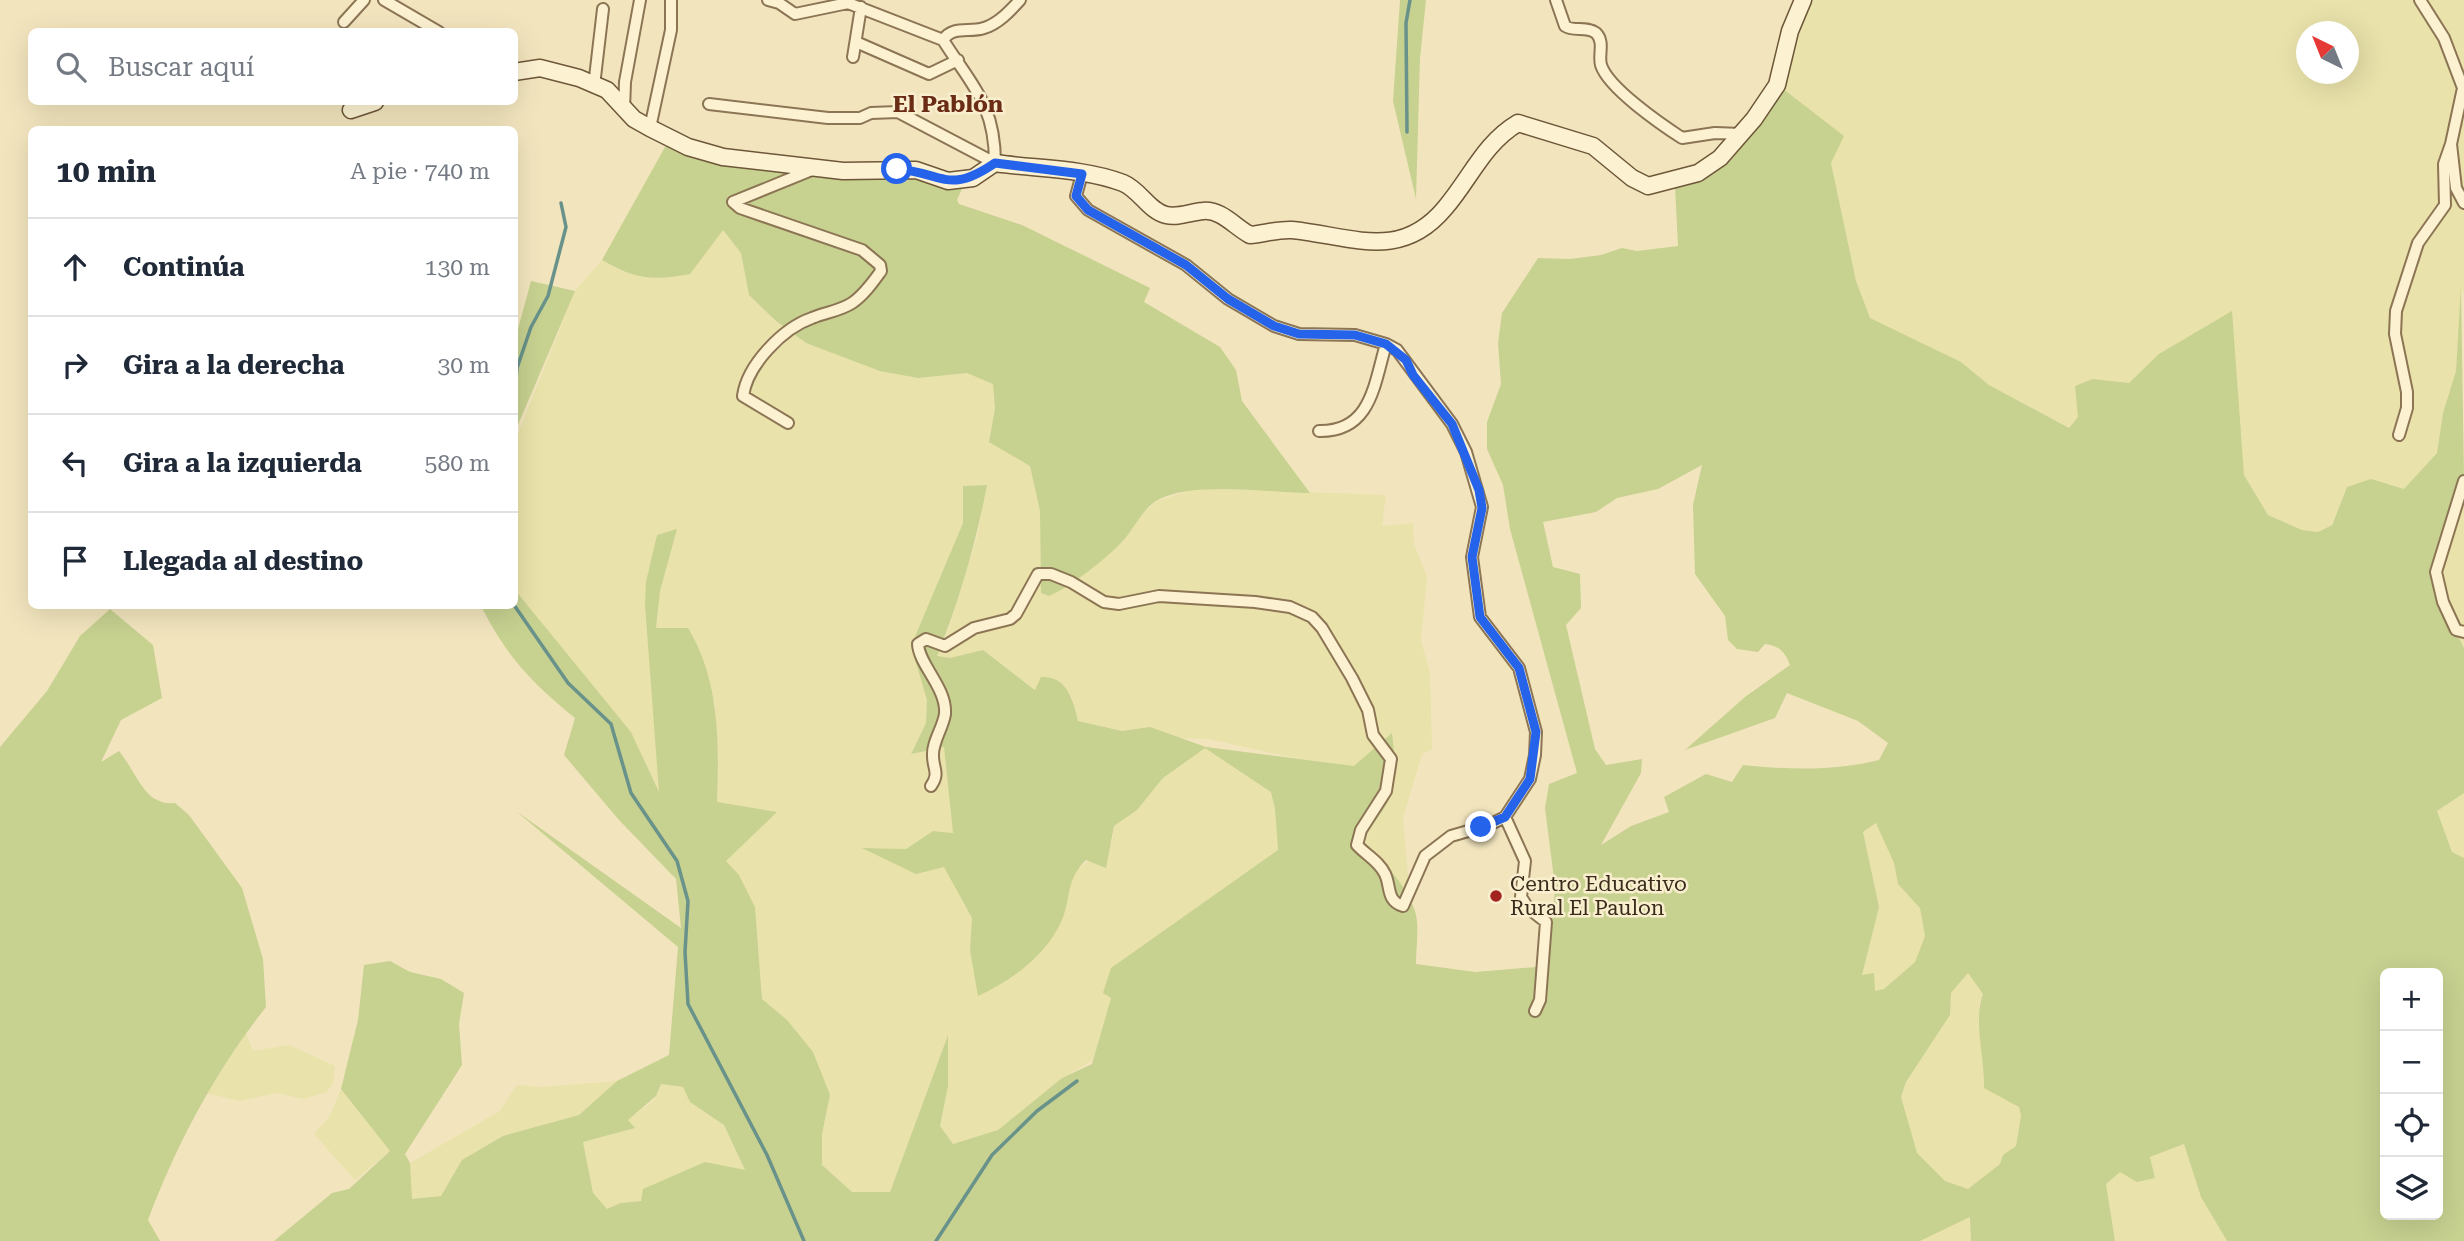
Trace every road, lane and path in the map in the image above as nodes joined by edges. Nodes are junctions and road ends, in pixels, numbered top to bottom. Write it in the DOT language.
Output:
graph roads {
  1 [pos="364,0"];
  2 [pos="384,0"];
  3 [pos="640,0"];
  4 [pos="671,0"];
  5 [pos="768,0"];
  6 [pos="1020,0"];
  7 [pos="1556,0"];
  8 [pos="1802,0"];
  9 [pos="2420,0"];
  10 [pos="861,7"];
  11 [pos="603,9"];
  12 [pos="344,22"];
  13 [pos="432,28"];
  14 [pos="943,40"];
  15 [pos="856,42"];
  16 [pos="853,57"];
  17 [pos="958,60"];
  18 [pos="518,71"];
  19 [pos="594,86"];
  20 [pos="709,104"];
  21 [pos="366,105"];
  22 [pos="351,110"];
  23 [pos="624,110"];
  24 [pos="650,128"];
  25 [pos="1742,134"];
  26 [pos="2451,144"];
  27 [pos="995,163"];
  28 [pos="817,168"];
  29 [pos="1082,174"];
  30 [pos="2464,203"];
  31 [pos="1386,344"];
  32 [pos="788,423"];
  33 [pos="1319,430"];
  34 [pos="2399,435"];
  35 [pos="2464,481"];
  36 [pos="2464,632"];
  37 [pos="931,786"];
  38 [pos="1505,817"];
  39 [pos="1535,1012"];
  1 -- 12 [label="street"];
  2 -- 13 [label="street"];
  3 -- 23 [label="street"];
  4 -- 24 [label="street"];
  5 -- 10 [label="street"];
  6 -- 14 [label="street"];
  7 -- 25 [label="street"];
  8 -- 25 [label="street"];
  9 -- 26 [label="street"];
  10 -- 14 [label="street"];
  10 -- 15 [label="street"];
  11 -- 19 [label="street"];
  14 -- 17 [label="street"];
  15 -- 16 [label="street"];
  15 -- 17 [label="street"];
  17 -- 27 [label="street"];
  18 -- 19 [label="street"];
  19 -- 23 [label="street"];
  20 -- 27 [label="street"];
  21 -- 22 [label="street"];
  23 -- 24 [label="street"];
  24 -- 28 [label="street"];
  25 -- 29 [label="street"];
  26 -- 30 [label="street"];
  26 -- 34 [label="street"];
  27 -- 28 [label="street"];
  27 -- 29 [label="street"];
  28 -- 32 [label="street"];
  29 -- 31 [label="street"];
  31 -- 33 [label="street"];
  31 -- 38 [label="street"];
  35 -- 36 [label="street"];
  37 -- 38 [label="street"];
  38 -- 39 [label="street"];
}
